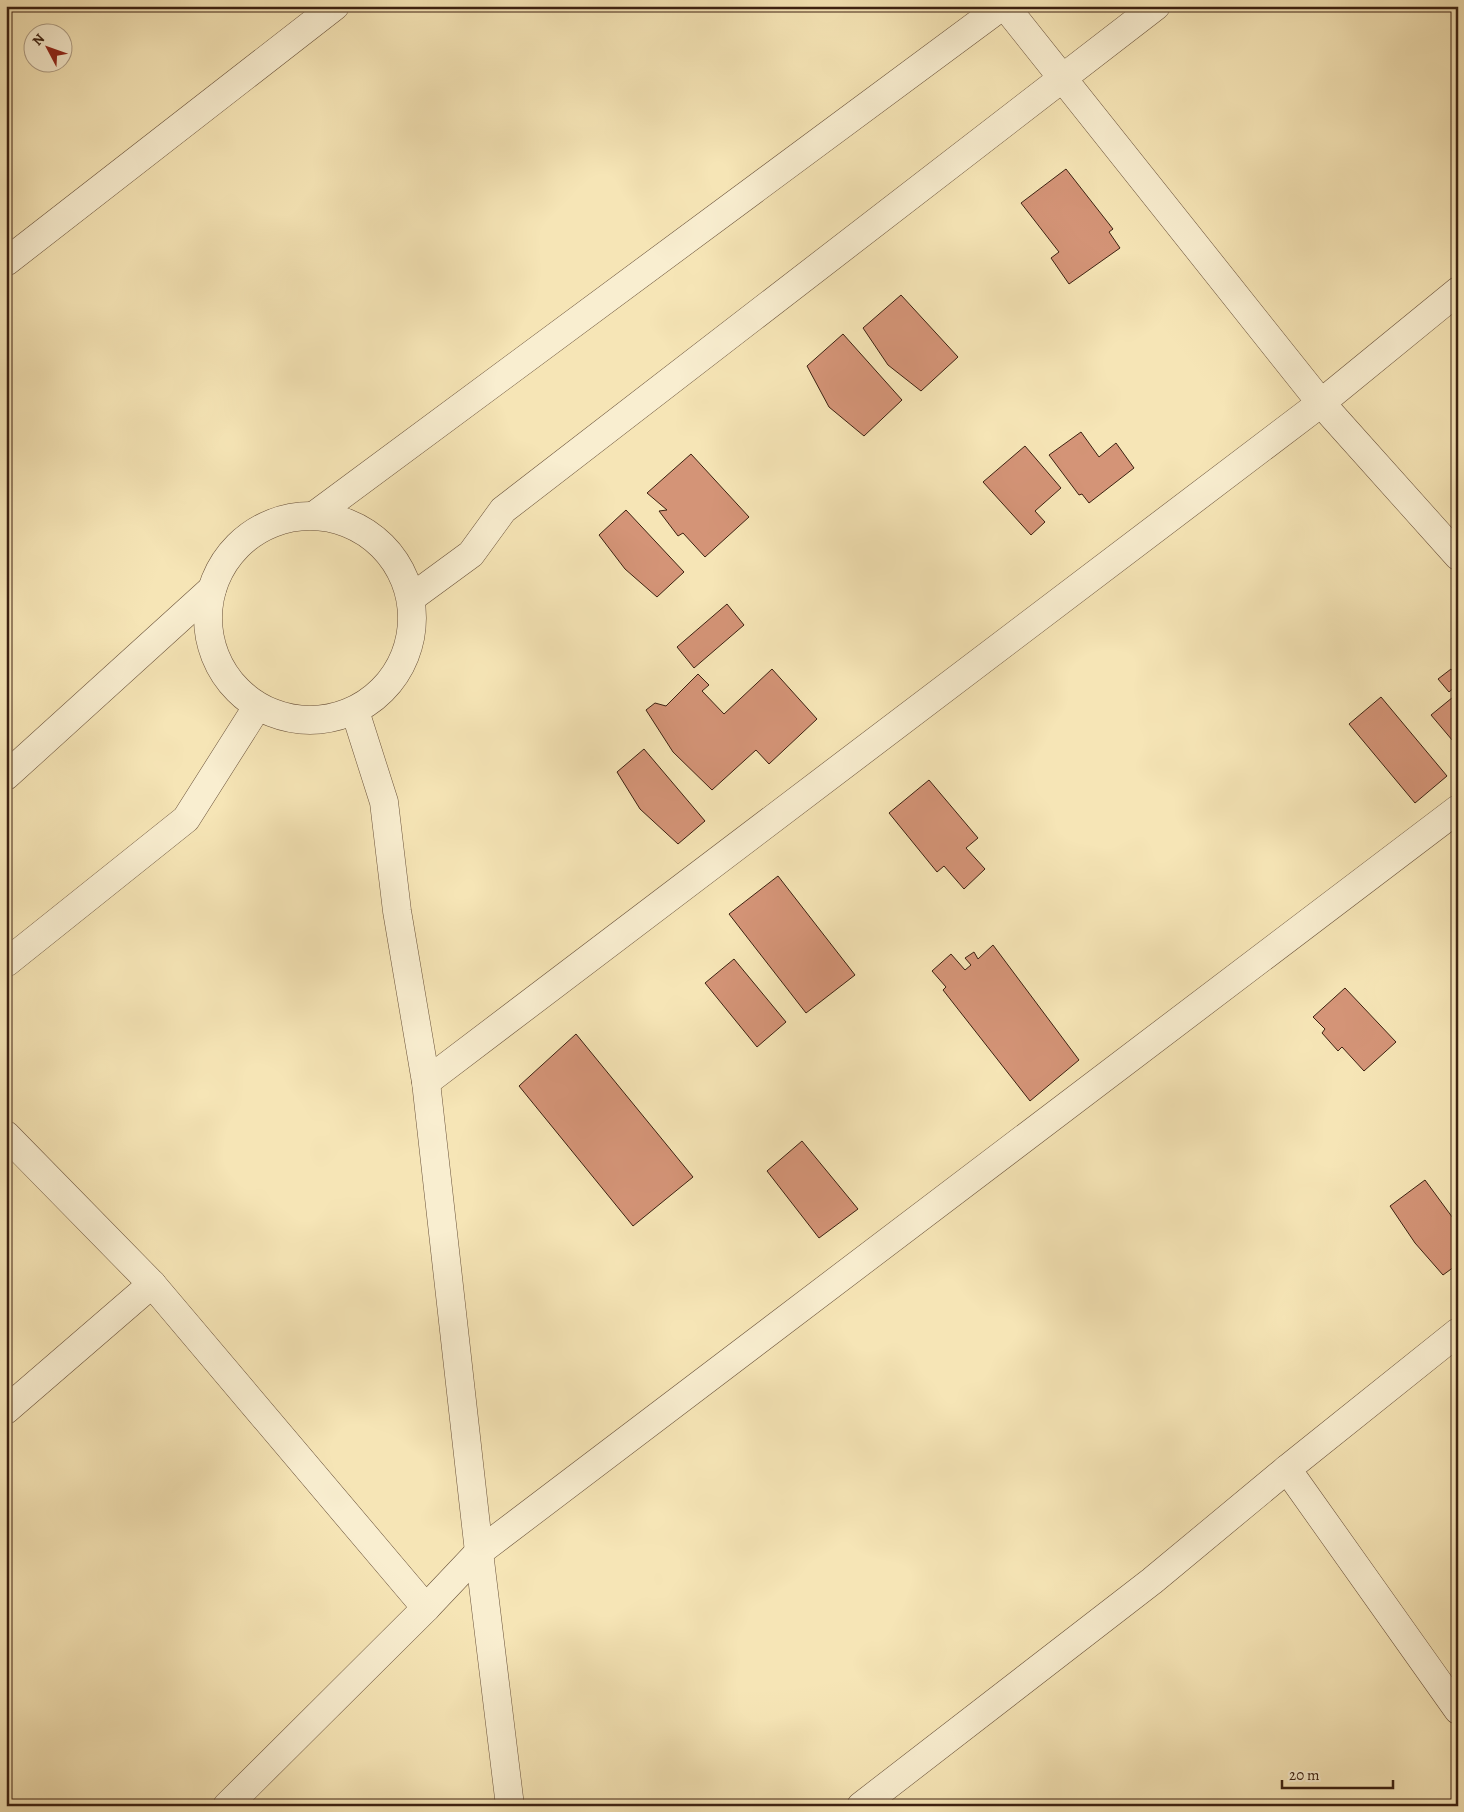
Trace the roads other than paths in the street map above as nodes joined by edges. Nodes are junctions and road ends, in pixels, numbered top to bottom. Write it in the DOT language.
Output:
graph roads {
  1 [pos="335,6"];
  2 [pos="1004,6"];
  3 [pos="1156,6"];
  4 [pos="1062,80"];
  5 [pos="6,262"];
  6 [pos="1458,291"];
  7 [pos="1321,403"];
  8 [pos="315,515"];
  9 [pos="1458,556"];
  10 [pos="212,589"];
  11 [pos="411,598"];
  12 [pos="257,706"];
  13 [pos="354,711"];
  14 [pos="6,776"];
  15 [pos="1458,809"];
  16 [pos="6,963"];
  17 [pos="426,1082"];
  18 [pos="6,1135"];
  19 [pos="152,1284"];
  20 [pos="1458,1332"];
  21 [pos="6,1410"];
  22 [pos="1287,1468"];
  23 [pos="479,1552"];
  24 [pos="426,1608"];
  25 [pos="1458,1710"];
  26 [pos="227,1806"];
  27 [pos="510,1806"];
  28 [pos="861,1806"];
  1 -- 5 [label="street"];
  2 -- 4 [label="street"];
  2 -- 8 [label="street"];
  3 -- 4 [label="street"];
  4 -- 7 [label="street"];
  4 -- 11 [label="street"];
  6 -- 7 [label="street"];
  7 -- 9 [label="street"];
  7 -- 17 [label="street"];
  8 -- 10 [label="street"];
  8 -- 11 [label="street"];
  10 -- 12 [label="street"];
  10 -- 14 [label="street"];
  11 -- 13 [label="street"];
  12 -- 13 [label="street"];
  12 -- 16 [label="street"];
  13 -- 17 [label="street"];
  15 -- 23 [label="street"];
  17 -- 23 [label="street"];
  18 -- 19 [label="street"];
  19 -- 21 [label="street"];
  19 -- 24 [label="street"];
  20 -- 22 [label="street"];
  22 -- 25 [label="street"];
  22 -- 28 [label="street"];
  23 -- 24 [label="street"];
  23 -- 27 [label="street"];
  24 -- 26 [label="street"];
}
